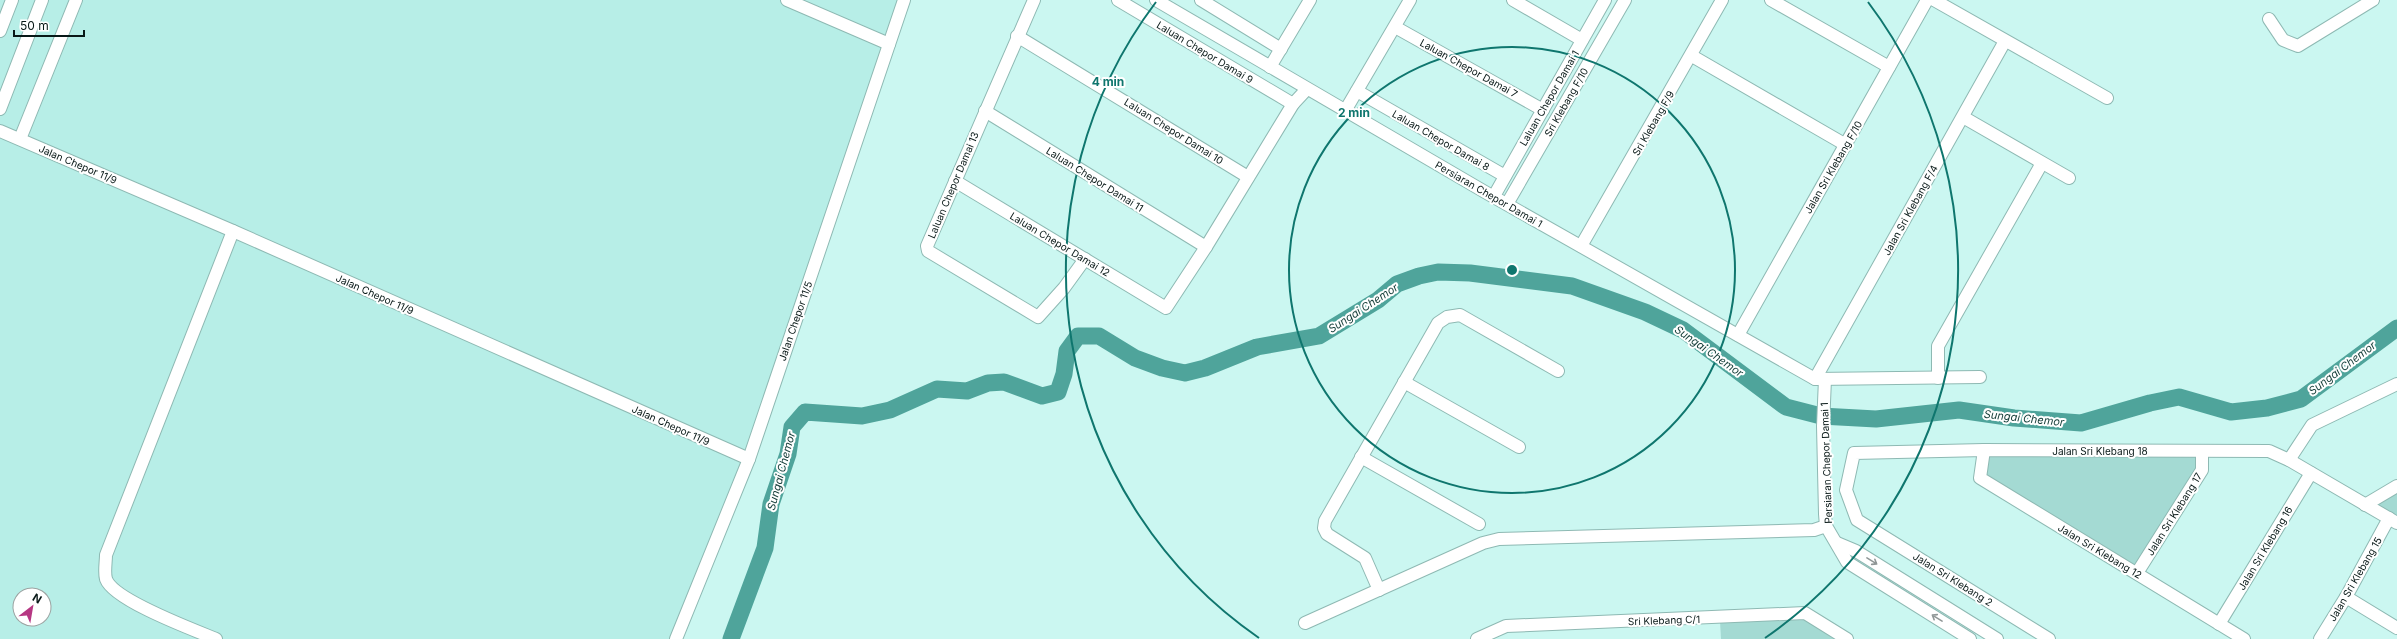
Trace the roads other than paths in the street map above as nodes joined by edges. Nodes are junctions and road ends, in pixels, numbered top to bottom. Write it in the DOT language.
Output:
graph roads {
  1 [pos="12,0"];
  2 [pos="42,0"];
  3 [pos="76,0"];
  4 [pos="787,0"];
  5 [pos="904,0"];
  6 [pos="1034,0"];
  7 [pos="1118,0"];
  8 [pos="1156,0"];
  9 [pos="1201,0"];
  10 [pos="1310,0"];
  11 [pos="1410,0"];
  12 [pos="1513,0"];
  13 [pos="1605,0"];
  14 [pos="1625,0"];
  15 [pos="1722,0"];
  16 [pos="1771,0"];
  17 [pos="1928,0"];
  18 [pos="1934,0"];
  19 [pos="2373,0"];
  20 [pos="2360,4"];
  21 [pos="2269,19"];
  22 [pos="1395,26"];
  23 [pos="0,31"];
  24 [pos="1017,36"];
  25 [pos="1582,40"];
  26 [pos="2006,41"];
  27 [pos="888,44"];
  28 [pos="1281,49"];
  29 [pos="1692,56"];
  30 [pos="1270,67"];
  31 [pos="1889,68"];
  32 [pos="1307,89"];
  33 [pos="1357,91"];
  34 [pos="2107,98"];
  35 [pos="1293,104"];
  36 [pos="0,109"];
  37 [pos="1543,110"];
  38 [pos="985,111"];
  39 [pos="1345,111"];
  40 [pos="1963,117"];
  41 [pos="0,131"];
  42 [pos="20,139"];
  43 [pos="1846,144"];
  44 [pos="2042,163"];
  45 [pos="1505,176"];
  46 [pos="1248,177"];
  47 [pos="2068,178"];
  48 [pos="955,181"];
  49 [pos="1494,196"];
  50 [pos="1507,204"];
  51 [pos="233,231"];
  52 [pos="1581,246"];
  53 [pos="1206,247"];
  54 [pos="1085,259"];
  55 [pos="1738,335"];
  56 [pos="1558,371"];
  57 [pos="1980,377"];
  58 [pos="1938,378"];
  59 [pos="1820,379"];
  60 [pos="1404,382"];
  61 [pos="2397,384"];
  62 [pos="1519,447"];
  63 [pos="1984,450"];
  64 [pos="2202,451"];
  65 [pos="1361,457"];
  66 [pos="748,459"];
  67 [pos="2289,460"];
  68 [pos="2312,473"];
  69 [pos="2397,486"];
  70 [pos="2366,505"];
  71 [pos="1856,520"];
  72 [pos="2393,520"];
  73 [pos="1479,524"];
  74 [pos="1826,526"];
  75 [pos="1837,543"];
  76 [pos="2137,574"];
  77 [pos="1379,590"];
  78 [pos="2346,597"];
  79 [pos="1305,623"];
  80 [pos="2219,624"];
  81 [pos="2397,628"];
  82 [pos="216,639"];
  83 [pos="676,639"];
  84 [pos="1477,639"];
  85 [pos="1847,639"];
  86 [pos="1970,639"];
  87 [pos="1997,639"];
  88 [pos="2049,639"];
  89 [pos="2244,639"];
  90 [pos="2320,639"];
  1 -- 23 [label="street"];
  2 -- 36 [label="street"];
  3 -- 42 [label="street"];
  4 -- 27 [label="street"];
  5 -- 27 [label="street, Jalan Chepor 11/5"];
  6 -- 24 [label="street, Laluan Chepor Damai 13"];
  7 -- 35 [label="street, Laluan Chepor Damai 9"];
  8 -- 30 [label="street, Persiaran Chepor Damai 1"];
  9 -- 28 [label="street"];
  10 -- 28 [label="street"];
  11 -- 22 [label="street"];
  12 -- 25 [label="street"];
  13 -- 25 [label="street, Laluan Chepor Damai 1"];
  14 -- 50 [label="street, Sri Klebang F/10"];
  15 -- 29 [label="street, Sri Klebang F/9"];
  16 -- 31 [label="street"];
  17 -- 31 [label="street, Jalan Sri Klebang F/10"];
  18 -- 26 [label="street"];
  19 -- 20 [label="street"];
  20 -- 21 [label="street"];
  22 -- 33 [label="street"];
  22 -- 37 [label="street, Laluan Chepor Damai 7"];
  24 -- 38 [label="street, Laluan Chepor Damai 13"];
  24 -- 46 [label="street, Laluan Chepor Damai 10"];
  25 -- 37 [label="street, Laluan Chepor Damai 1"];
  26 -- 34 [label="street"];
  26 -- 40 [label="street, Jalan Sri Klebang F/4"];
  27 -- 66 [label="street, Jalan Chepor 11/5"];
  28 -- 30 [label="street"];
  29 -- 43 [label="street"];
  29 -- 52 [label="street, Sri Klebang F/9"];
  30 -- 32 [label="street, Persiaran Chepor Damai 1"];
  31 -- 43 [label="street, Jalan Sri Klebang F/10"];
  32 -- 35 [label="street"];
  32 -- 39 [label="street, Persiaran Chepor Damai 1"];
  33 -- 39 [label="street"];
  33 -- 45 [label="street, Laluan Chepor Damai 8"];
  35 -- 46 [label="street"];
  37 -- 45 [label="street, Laluan Chepor Damai 1"];
  38 -- 48 [label="street, Laluan Chepor Damai 13"];
  38 -- 53 [label="street, Laluan Chepor Damai 11"];
  39 -- 49 [label="street, Persiaran Chepor Damai 1"];
  40 -- 44 [label="street"];
  40 -- 59 [label="street, Jalan Sri Klebang F/4"];
  41 -- 42 [label="street, Jalan Chepor 11/9"];
  42 -- 51 [label="street, Jalan Chepor 11/9"];
  43 -- 55 [label="street, Jalan Sri Klebang F/10"];
  44 -- 47 [label="street"];
  44 -- 58 [label="street"];
  45 -- 49 [label="street, Laluan Chepor Damai 1"];
  46 -- 53 [label="street"];
  48 -- 54 [label="street, Laluan Chepor Damai 12"];
  48 -- 54 [label="street, Laluan Chepor Damai 13"];
  49 -- 50 [label="street, Persiaran Chepor Damai 1"];
  50 -- 52 [label="street, Persiaran Chepor Damai 1"];
  51 -- 66 [label="street, Jalan Chepor 11/9"];
  51 -- 82 [label="street"];
  52 -- 55 [label="street, Persiaran Chepor Damai 1"];
  53 -- 54 [label="street, Laluan Chepor Damai 12"];
  55 -- 59 [label="street, Persiaran Chepor Damai 1"];
  56 -- 60 [label="street"];
  57 -- 58 [label="street"];
  58 -- 59 [label="street"];
  59 -- 74 [label="street, Persiaran Chepor Damai 1"];
  60 -- 62 [label="street"];
  60 -- 65 [label="street"];
  61 -- 67 [label="street"];
  63 -- 64 [label="street, Jalan Sri Klebang 18"];
  63 -- 71 [label="street, Jalan Sri Klebang 18"];
  63 -- 76 [label="street, Jalan Sri Klebang 12"];
  64 -- 67 [label="street, Jalan Sri Klebang 18"];
  64 -- 76 [label="street, Jalan Sri Klebang 17"];
  65 -- 73 [label="street"];
  65 -- 77 [label="street"];
  66 -- 83 [label="street, Jalan Chepor 11/5"];
  67 -- 68 [label="street, Jalan Sri Klebang 18"];
  68 -- 70 [label="street, Jalan Sri Klebang 18"];
  68 -- 80 [label="street, Jalan Sri Klebang 16"];
  69 -- 70 [label="street"];
  70 -- 72 [label="street, Jalan Sri Klebang 18"];
  71 -- 88 [label="street, Jalan Sri Klebang 2"];
  72 -- 78 [label="street, Jalan Sri Klebang 15"];
  74 -- 75 [label="street, Persiaran Chepor Damai 1"];
  74 -- 77 [label="street"];
  86 -- 75 [label="street, Persiaran Chepor Damai 1, one-way"];
  75 -- 87 [label="street, one-way"];
  76 -- 80 [label="street, Jalan Sri Klebang 12"];
  77 -- 79 [label="street"];
  78 -- 81 [label="street"];
  78 -- 90 [label="street, Jalan Sri Klebang 15"];
  80 -- 89 [label="street, Jalan Sri Klebang 12"];
  84 -- 85 [label="street, Sri Klebang C/1"];
}
